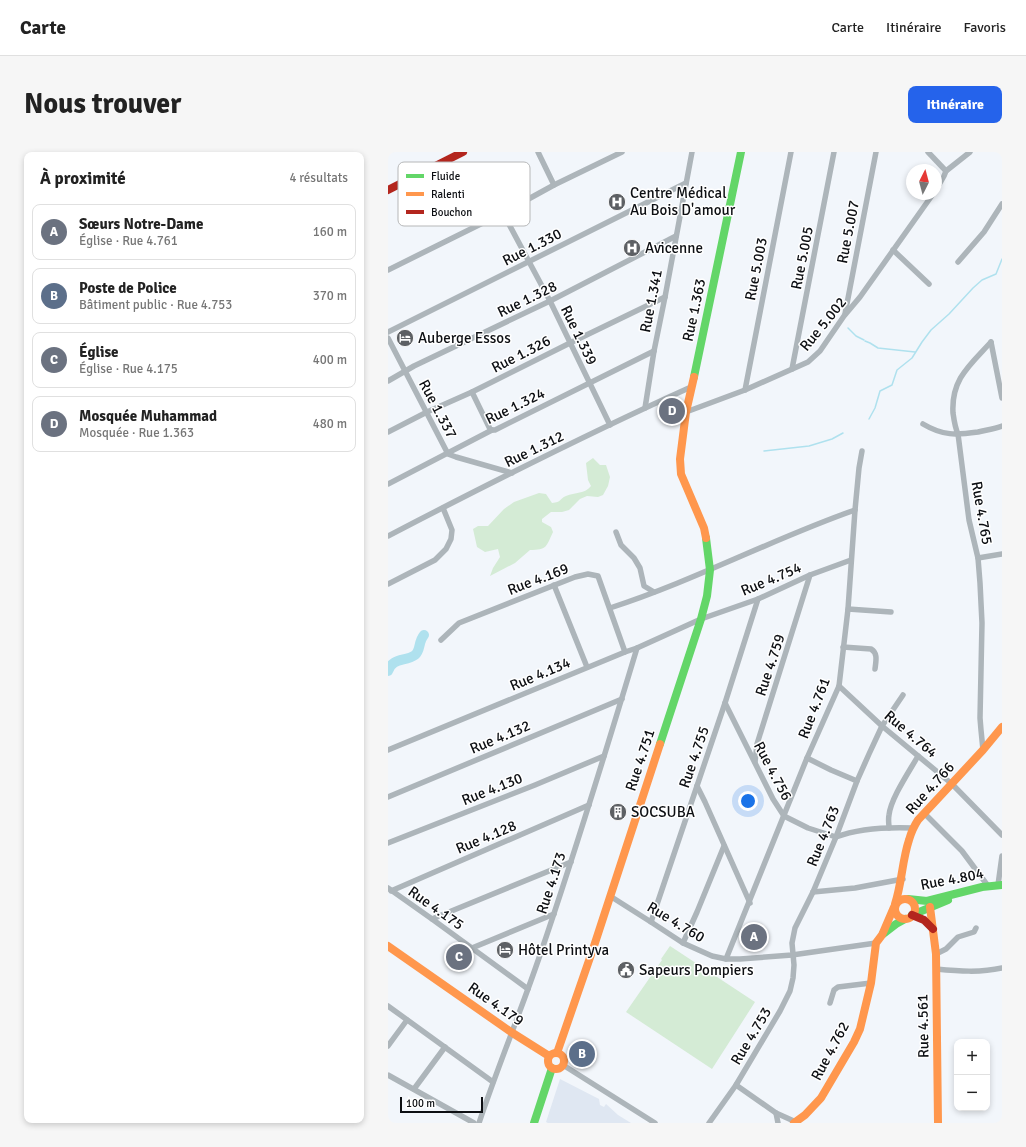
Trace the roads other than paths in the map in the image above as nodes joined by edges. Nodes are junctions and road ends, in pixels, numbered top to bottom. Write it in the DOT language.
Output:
graph roads {
  1 [pos="463,152"];
  2 [pos="538,152"];
  3 [pos="622,152"];
  4 [pos="692,152"];
  5 [pos="741,152"];
  6 [pos="791,152"];
  7 [pos="834,152"];
  8 [pos="876,152"];
  9 [pos="928,152"];
  10 [pos="970,152"];
  11 [pos="444,162"];
  12 [pos="946,171"];
  13 [pos="942,180"];
  14 [pos="686,183"];
  15 [pos="398,185"];
  16 [pos="554,185"];
  17 [pos="388,190"];
  18 [pos="530,198"];
  19 [pos="929,200"];
  20 [pos="1002,204"];
  21 [pos="477,226"];
  22 [pos="510,226"];
  23 [pos="676,236"];
  24 [pos="893,250"];
  25 [pos="529,262"];
  26 [pos="958,262"];
  27 [pos="388,270"];
  28 [pos="929,284"];
  29 [pos="665,297"];
  30 [pos="550,301"];
  31 [pos="844,316"];
  32 [pos="388,332"];
  33 [pos="388,338"];
  34 [pos="570,343"];
  35 [pos="654,351"];
  36 [pos="792,369"];
  37 [pos="405,372"];
  38 [pos="388,381"];
  39 [pos="589,384"];
  40 [pos="692,387"];
  41 [pos="745,390"];
  42 [pos="472,392"];
  43 [pos="1002,398"];
  44 [pos="646,408"];
  45 [pos="427,412"];
  46 [pos="686,412"];
  47 [pos="923,424"];
  48 [pos="610,425"];
  49 [pos="1002,426"];
  50 [pos="492,430"];
  51 [pos="388,432"];
  52 [pos="958,434"];
  53 [pos="862,451"];
  54 [pos="448,454"];
  55 [pos="512,473"];
  56 [pos="681,474"];
  57 [pos="388,484"];
  58 [pos="443,508"];
  59 [pos="855,510"];
  60 [pos="616,532"];
  61 [pos="388,536"];
  62 [pos="1002,554"];
  63 [pos="978,558"];
  64 [pos="851,560"];
  65 [pos="710,570"];
  66 [pos="810,575"];
  67 [pos="388,584"];
  68 [pos="554,585"];
  69 [pos="654,592"];
  70 [pos="758,598"];
  71 [pos="610,608"];
  72 [pos="848,609"];
  73 [pos="891,612"];
  74 [pos="701,619"];
  75 [pos="440,640"];
  76 [pos="843,647"];
  77 [pos="637,648"];
  78 [pos="625,652"];
  79 [pos="587,668"];
  80 [pos="875,668"];
  81 [pos="839,686"];
  82 [pos="903,695"];
  83 [pos="622,699"];
  84 [pos="725,703"];
  85 [pos="882,726"];
  86 [pos="1002,727"];
  87 [pos="388,750"];
  88 [pos="983,750"];
  89 [pos="604,756"];
  90 [pos="918,756"];
  91 [pos="807,758"];
  92 [pos="754,762"];
  93 [pos="857,782"];
  94 [pos="952,784"];
  95 [pos="697,786"];
  96 [pos="388,797"];
  97 [pos="589,805"];
  98 [pos="924,813"];
  99 [pos="784,816"];
  100 [pos="889,828"];
  101 [pos="912,828"];
  102 [pos="1002,835"];
  103 [pos="836,837"];
  104 [pos="388,843"];
  105 [pos="724,846"];
  106 [pos="1002,856"];
  107 [pos="570,862"];
  108 [pos="903,879"];
  109 [pos="988,886"];
  110 [pos="1001,887"];
  111 [pos="390,890"];
  112 [pos="813,892"];
  113 [pos="610,896"];
  114 [pos="908,899"];
  115 [pos="750,903"];
  116 [pos="895,906"];
  117 [pos="930,907"];
  118 [pos="554,914"];
  119 [pos="909,917"];
  120 [pos="432,919"];
  121 [pos="652,922"];
  122 [pos="976,928"];
  123 [pos="933,929"];
  124 [pos="882,935"];
  125 [pos="682,943"];
  126 [pos="876,943"];
  127 [pos="388,946"];
  128 [pos="472,948"];
  129 [pos="936,954"];
  130 [pos="792,955"];
  131 [pos="726,959"];
  132 [pos="1002,968"];
  133 [pos="936,969"];
  134 [pos="871,983"];
  135 [pos="528,989"];
  136 [pos="830,1003"];
  137 [pos="388,1006"];
  138 [pos="407,1020"];
  139 [pos="511,1032"];
  140 [pos="388,1046"];
  141 [pos="445,1047"];
  142 [pos="557,1053"];
  143 [pos="549,1056"];
  144 [pos="563,1065"];
  145 [pos="552,1068"];
  146 [pos="388,1076"];
  147 [pos="492,1082"];
  148 [pos="736,1085"];
  149 [pos="414,1089"];
  150 [pos="776,1113"];
  151 [pos="795,1122"];
  152 [pos="474,1123"];
  153 [pos="479,1123"];
  154 [pos="534,1123"];
  155 [pos="656,1123"];
  156 [pos="709,1123"];
  157 [pos="778,1123"];
  158 [pos="938,1123"];
  1 -- 11 [label="main road"];
  2 -- 16 [label="street"];
  3 -- 16 [label="street"];
  4 -- 14 [label="street, Rue 1.341"];
  5 -- 40 [label="main road, Rue 1.363"];
  6 -- 41 [label="street, Rue 5.003"];
  7 -- 36 [label="street, Rue 5.005"];
  8 -- 31 [label="street, Rue 5.007"];
  9 -- 12 [label="street"];
  10 -- 12 [label="street"];
  12 -- 13 [label="street"];
  14 -- 23 [label="street, Rue 1.341"];
  14 -- 25 [label="street, Rue 1.330"];
  15 -- 17 [label="main road"];
  16 -- 18 [label="street"];
  19 -- 24 [label="street, Rue 5.002"];
  20 -- 26 [label="street"];
  21 -- 27 [label="street"];
  22 -- 25 [label="street, Rue 1.339"];
  23 -- 29 [label="street, Rue 1.341"];
  23 -- 30 [label="street, Rue 1.328"];
  24 -- 28 [label="street"];
  24 -- 31 [label="street, Rue 5.002"];
  25 -- 30 [label="street, Rue 1.339"];
  25 -- 32 [label="street, Rue 1.330"];
  29 -- 34 [label="street, Rue 1.326"];
  29 -- 35 [label="street, Rue 1.341"];
  30 -- 34 [label="street, Rue 1.339"];
  30 -- 37 [label="street, Rue 1.328"];
  31 -- 36 [label="street, Rue 5.002"];
  33 -- 37 [label="street, Rue 1.337"];
  34 -- 39 [label="street, Rue 1.339"];
  34 -- 42 [label="street, Rue 1.326"];
  35 -- 39 [label="street, Rue 1.324"];
  35 -- 44 [label="street, Rue 1.341"];
  36 -- 41 [label="street, Rue 5.002"];
  37 -- 38 [label="street, Rue 1.328"];
  37 -- 45 [label="street, Rue 1.337"];
  39 -- 48 [label="street, Rue 1.339"];
  39 -- 50 [label="street, Rue 1.324"];
  40 -- 44 [label="street, Rue 1.312"];
  40 -- 46 [label="main road, Rue 1.363"];
  41 -- 46 [label="street, Rue 5.002"];
  42 -- 45 [label="street, Rue 1.326"];
  42 -- 50 [label="street"];
  43 -- 52 [label="street, Rue 4.765"];
  44 -- 48 [label="street, Rue 1.312"];
  45 -- 51 [label="street, Rue 1.326"];
  45 -- 54 [label="street, Rue 1.337"];
  46 -- 56 [label="main road, Rue 1.363"];
  47 -- 52 [label="street"];
  48 -- 55 [label="street, Rue 1.312"];
  49 -- 52 [label="street"];
  50 -- 54 [label="street, Rue 1.324"];
  52 -- 63 [label="street, Rue 4.765"];
  53 -- 59 [label="street, Rue 4.761"];
  54 -- 55 [label="street, Rue 1.337"];
  54 -- 57 [label="street, Rue 1.324"];
  55 -- 58 [label="street, Rue 1.312"];
  56 -- 65 [label="main road, Rue 4.751"];
  58 -- 61 [label="street, Rue 1.312"];
  58 -- 67 [label="street"];
  59 -- 64 [label="street, Rue 4.761"];
  59 -- 65 [label="street"];
  60 -- 69 [label="street"];
  62 -- 63 [label="street"];
  63 -- 88 [label="street, Rue 4.765"];
  64 -- 66 [label="street, Rue 4.754"];
  64 -- 72 [label="street, Rue 4.761"];
  65 -- 69 [label="street"];
  65 -- 74 [label="main road, Rue 4.751"];
  66 -- 70 [label="street, Rue 4.754"];
  66 -- 92 [label="street, Rue 4.759"];
  68 -- 71 [label="street, Rue 4.169"];
  68 -- 75 [label="street, Rue 4.169"];
  68 -- 79 [label="street"];
  69 -- 71 [label="street"];
  70 -- 74 [label="street, Rue 4.754"];
  70 -- 84 [label="street, Rue 4.755"];
  71 -- 78 [label="street, Rue 4.169"];
  72 -- 73 [label="street"];
  72 -- 76 [label="street, Rue 4.761"];
  74 -- 77 [label="street, Rue 4.134"];
  74 -- 113 [label="main road, Rue 4.751"];
  76 -- 80 [label="street"];
  76 -- 81 [label="street, Rue 4.761"];
  77 -- 78 [label="street, Rue 4.134"];
  77 -- 83 [label="street, Rue 4.173"];
  78 -- 79 [label="street, Rue 4.134"];
  79 -- 87 [label="street, Rue 4.134"];
  81 -- 85 [label="street, Rue 4.764"];
  81 -- 91 [label="street, Rue 4.761"];
  82 -- 85 [label="street, Rue 4.763"];
  83 -- 89 [label="street, Rue 4.173"];
  83 -- 96 [label="street, Rue 4.132"];
  84 -- 92 [label="street, Rue 4.756"];
  84 -- 95 [label="street, Rue 4.755"];
  85 -- 90 [label="street, Rue 4.764"];
  85 -- 93 [label="street, Rue 4.763"];
  86 -- 88 [label="main road, Rue 4.766"];
  88 -- 94 [label="main road, Rue 4.766"];
  89 -- 97 [label="street, Rue 4.173"];
  89 -- 104 [label="street, Rue 4.130"];
  90 -- 94 [label="street, Rue 4.764"];
  90 -- 100 [label="street"];
  91 -- 93 [label="street"];
  91 -- 99 [label="street, Rue 4.761"];
  92 -- 99 [label="street, Rue 4.756"];
  93 -- 103 [label="street, Rue 4.763"];
  94 -- 98 [label="main road, Rue 4.766"];
  94 -- 102 [label="street, Rue 4.764"];
  95 -- 105 [label="street"];
  95 -- 121 [label="street, Rue 4.755"];
  97 -- 107 [label="street, Rue 4.173"];
  97 -- 111 [label="street, Rue 4.128"];
  98 -- 101 [label="main road, Rue 4.766"];
  98 -- 109 [label="street"];
  99 -- 103 [label="street, Rue 4.756"];
  99 -- 115 [label="street, Rue 4.761"];
  100 -- 101 [label="street"];
  100 -- 103 [label="street"];
  101 -- 108 [label="main road, Rue 4.766"];
  103 -- 112 [label="street, Rue 4.763"];
  105 -- 115 [label="street"];
  105 -- 125 [label="street"];
  106 -- 110 [label="street"];
  107 -- 118 [label="street, Rue 4.173"];
  107 -- 120 [label="street"];
  108 -- 112 [label="street"];
  108 -- 114 [label="main road, Rue 4.766"];
  108 -- 116 [label="main road, Rue 4.766"];
  109 -- 110 [label="main road, Rue 4.804"];
  109 -- 114 [label="main road, Rue 4.804"];
  110 -- 117 [label="main road"];
  111 -- 120 [label="street, Rue 4.175"];
  112 -- 130 [label="street, Rue 4.763"];
  113 -- 121 [label="street, Rue 4.760"];
  113 -- 142 [label="main road, Rue 4.751"];
  114 -- 116 [label="main road"];
  114 -- 119 [label="main road"];
  115 -- 131 [label="street, Rue 4.761"];
  116 -- 119 [label="main road"];
  116 -- 124 [label="main road, Rue 4.766"];
  117 -- 119 [label="main road"];
  117 -- 123 [label="main road, Rue 4.561"];
  118 -- 128 [label="street"];
  118 -- 135 [label="street, Rue 4.173"];
  119 -- 123 [label="main road"];
  119 -- 124 [label="main road"];
  120 -- 128 [label="street, Rue 4.175"];
  121 -- 125 [label="street, Rue 4.760"];
  122 -- 129 [label="street"];
  123 -- 129 [label="main road, Rue 4.561"];
  124 -- 126 [label="main road, Rue 4.762"];
  125 -- 131 [label="street, Rue 4.760"];
  126 -- 130 [label="street, Rue 4.760"];
  126 -- 134 [label="main road, Rue 4.762"];
  127 -- 139 [label="main road, Rue 4.179"];
  128 -- 135 [label="street, Rue 4.175"];
  129 -- 133 [label="main road, Rue 4.561"];
  130 -- 131 [label="street, Rue 4.760"];
  130 -- 148 [label="street, Rue 4.753"];
  132 -- 133 [label="street"];
  133 -- 158 [label="main road, Rue 4.561"];
  134 -- 136 [label="street"];
  134 -- 151 [label="main road, Rue 4.762"];
  135 -- 139 [label="street, Rue 4.173"];
  137 -- 138 [label="street"];
  138 -- 140 [label="street"];
  138 -- 141 [label="street"];
  139 -- 143 [label="main road, Rue 4.179"];
  139 -- 147 [label="street, Rue 4.173"];
  141 -- 147 [label="street"];
  141 -- 149 [label="street"];
  142 -- 143 [label="main road"];
  142 -- 144 [label="main road"];
  143 -- 145 [label="main road"];
  144 -- 145 [label="main road"];
  144 -- 155 [label="street"];
  145 -- 154 [label="main road"];
  146 -- 149 [label="street"];
  147 -- 153 [label="street, Rue 4.173"];
  148 -- 150 [label="street"];
  148 -- 156 [label="street, Rue 4.753"];
  149 -- 152 [label="street"];
  150 -- 151 [label="street"];
  150 -- 157 [label="street"];
}
